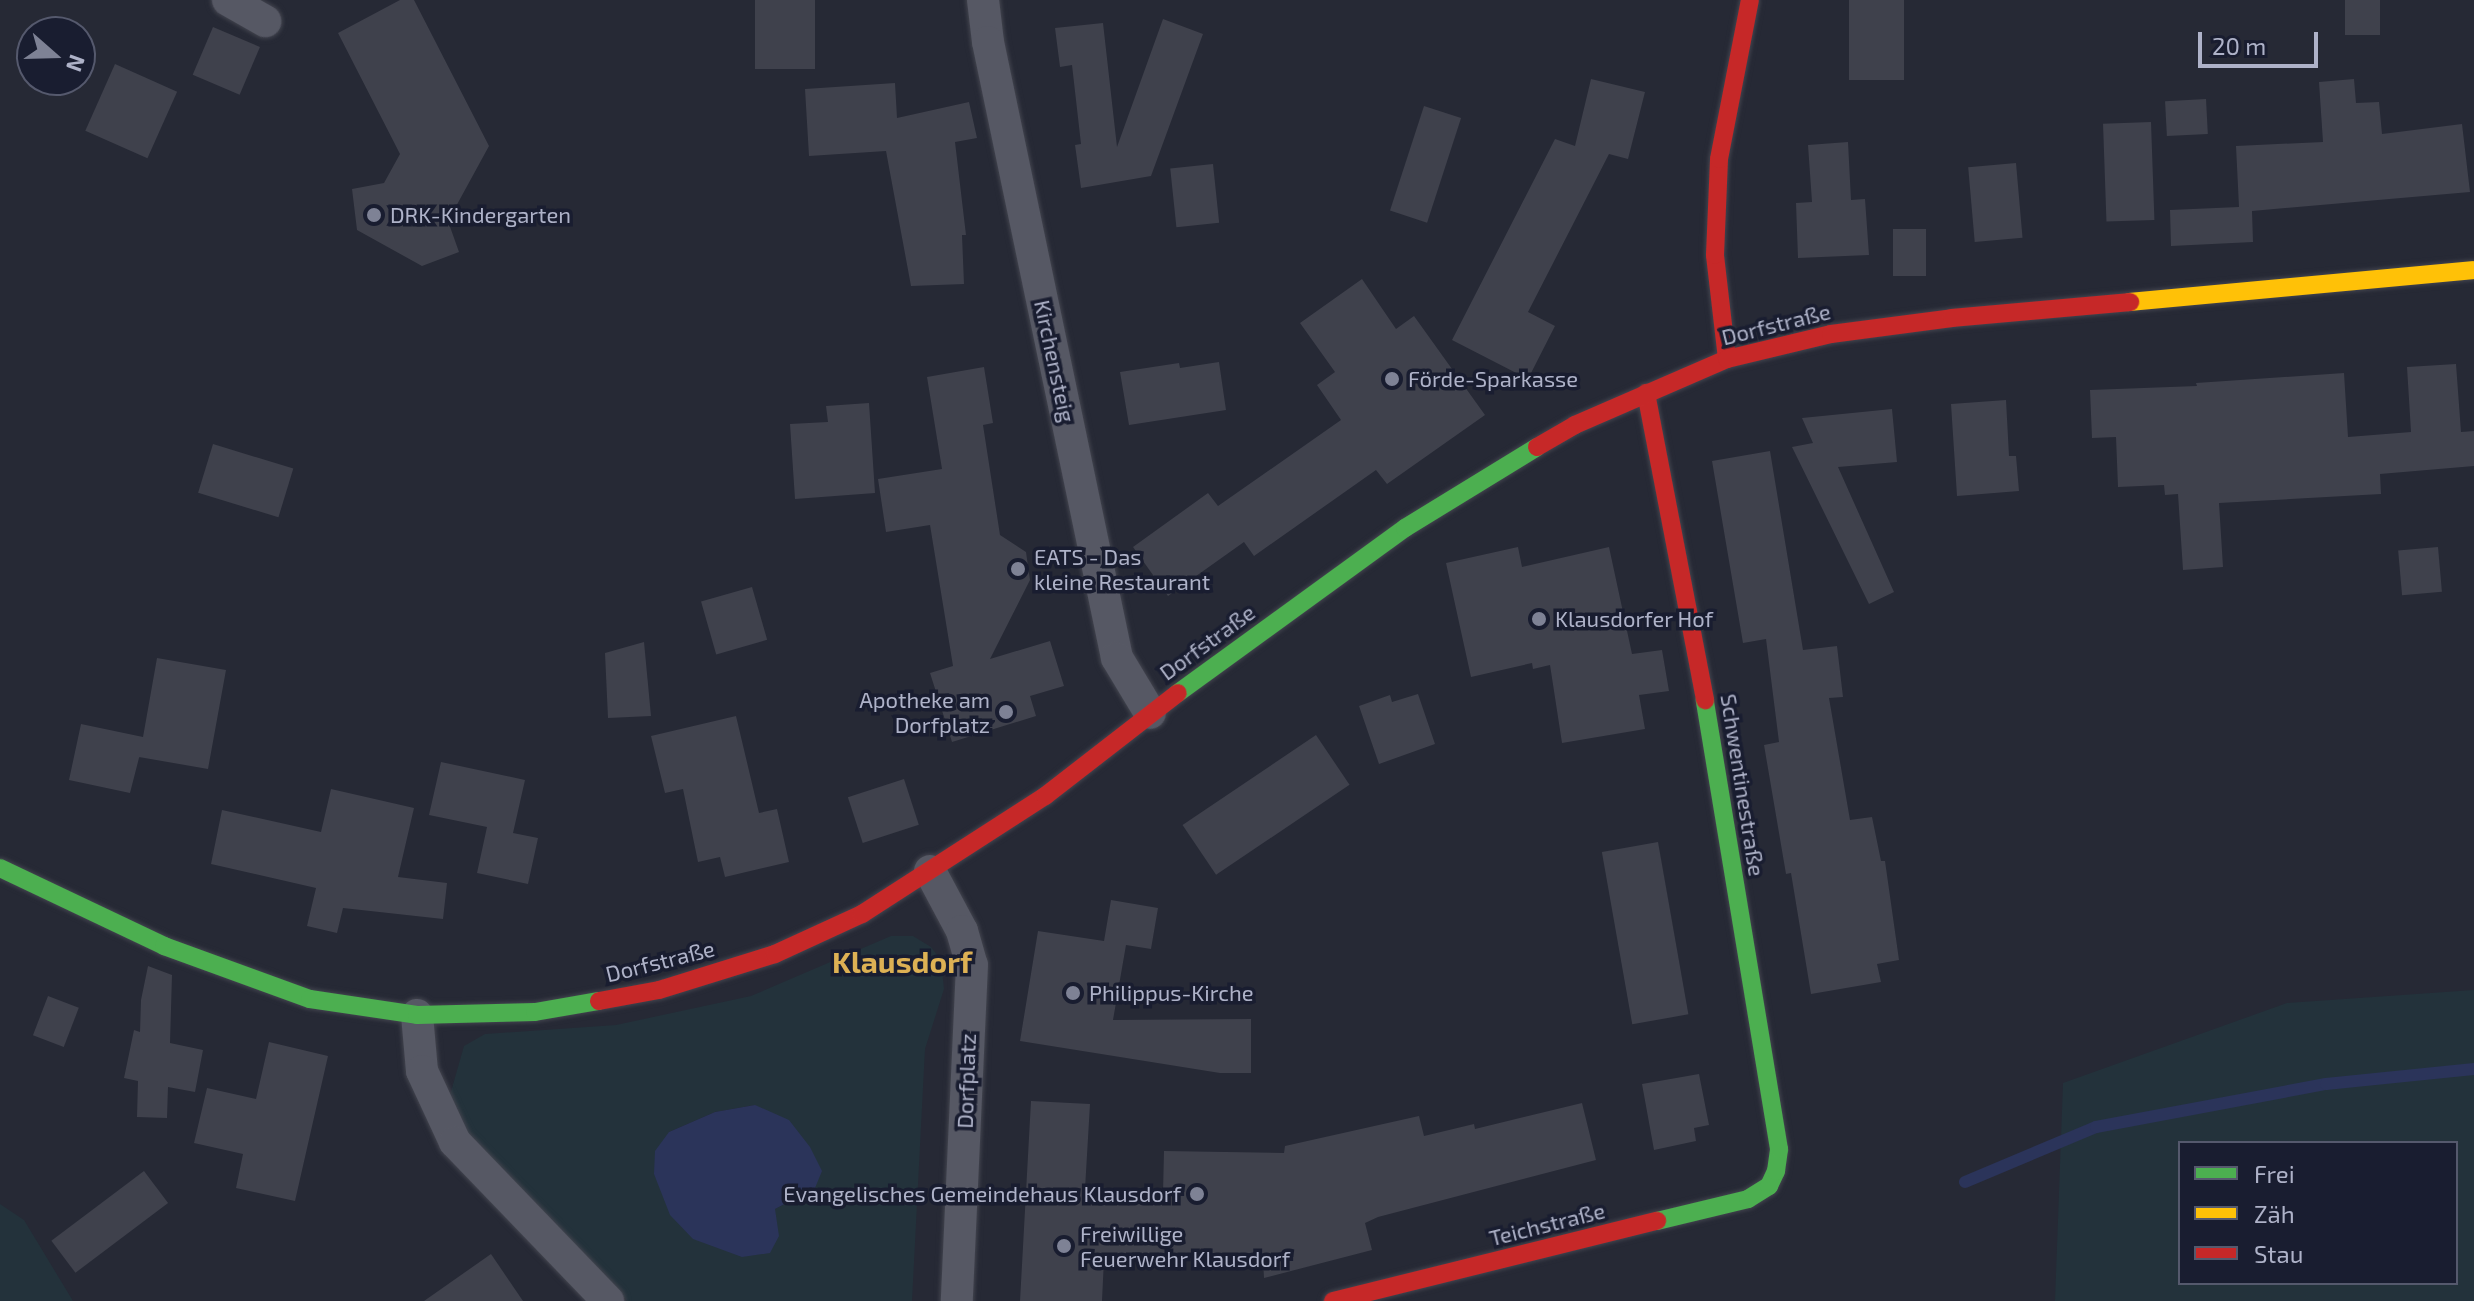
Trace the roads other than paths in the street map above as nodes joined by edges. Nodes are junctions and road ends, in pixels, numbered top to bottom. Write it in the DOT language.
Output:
graph roads {
  1 [pos="228,0"];
  2 [pos="983,0"];
  3 [pos="1750,0"];
  4 [pos="265,21"];
  5 [pos="2474,270"];
  6 [pos="1727,359"];
  7 [pos="1646,393"];
  8 [pos="1150,713"];
  9 [pos="0,868"];
  10 [pos="930,871"];
  11 [pos="417,1015"];
  12 [pos="1769,1186"];
  13 [pos="608,1301"];
  14 [pos="957,1301"];
  15 [pos="1333,1301"];
  1 -- 4 [label="street"];
  2 -- 8 [label="street, Kirchensteig"];
  3 -- 6 [label="street"];
  5 -- 6 [label="street, Dorfstraße"];
  6 -- 7 [label="street, Dorfstraße"];
  7 -- 8 [label="street, Dorfstraße"];
  7 -- 12 [label="street, Schwentinestraße"];
  8 -- 10 [label="street, Dorfstraße"];
  9 -- 11 [label="street, Dorfstraße"];
  10 -- 11 [label="street, Dorfstraße"];
  10 -- 14 [label="street, Dorfplatz"];
  11 -- 13 [label="street"];
  12 -- 15 [label="street, Teichstraße"];
}
